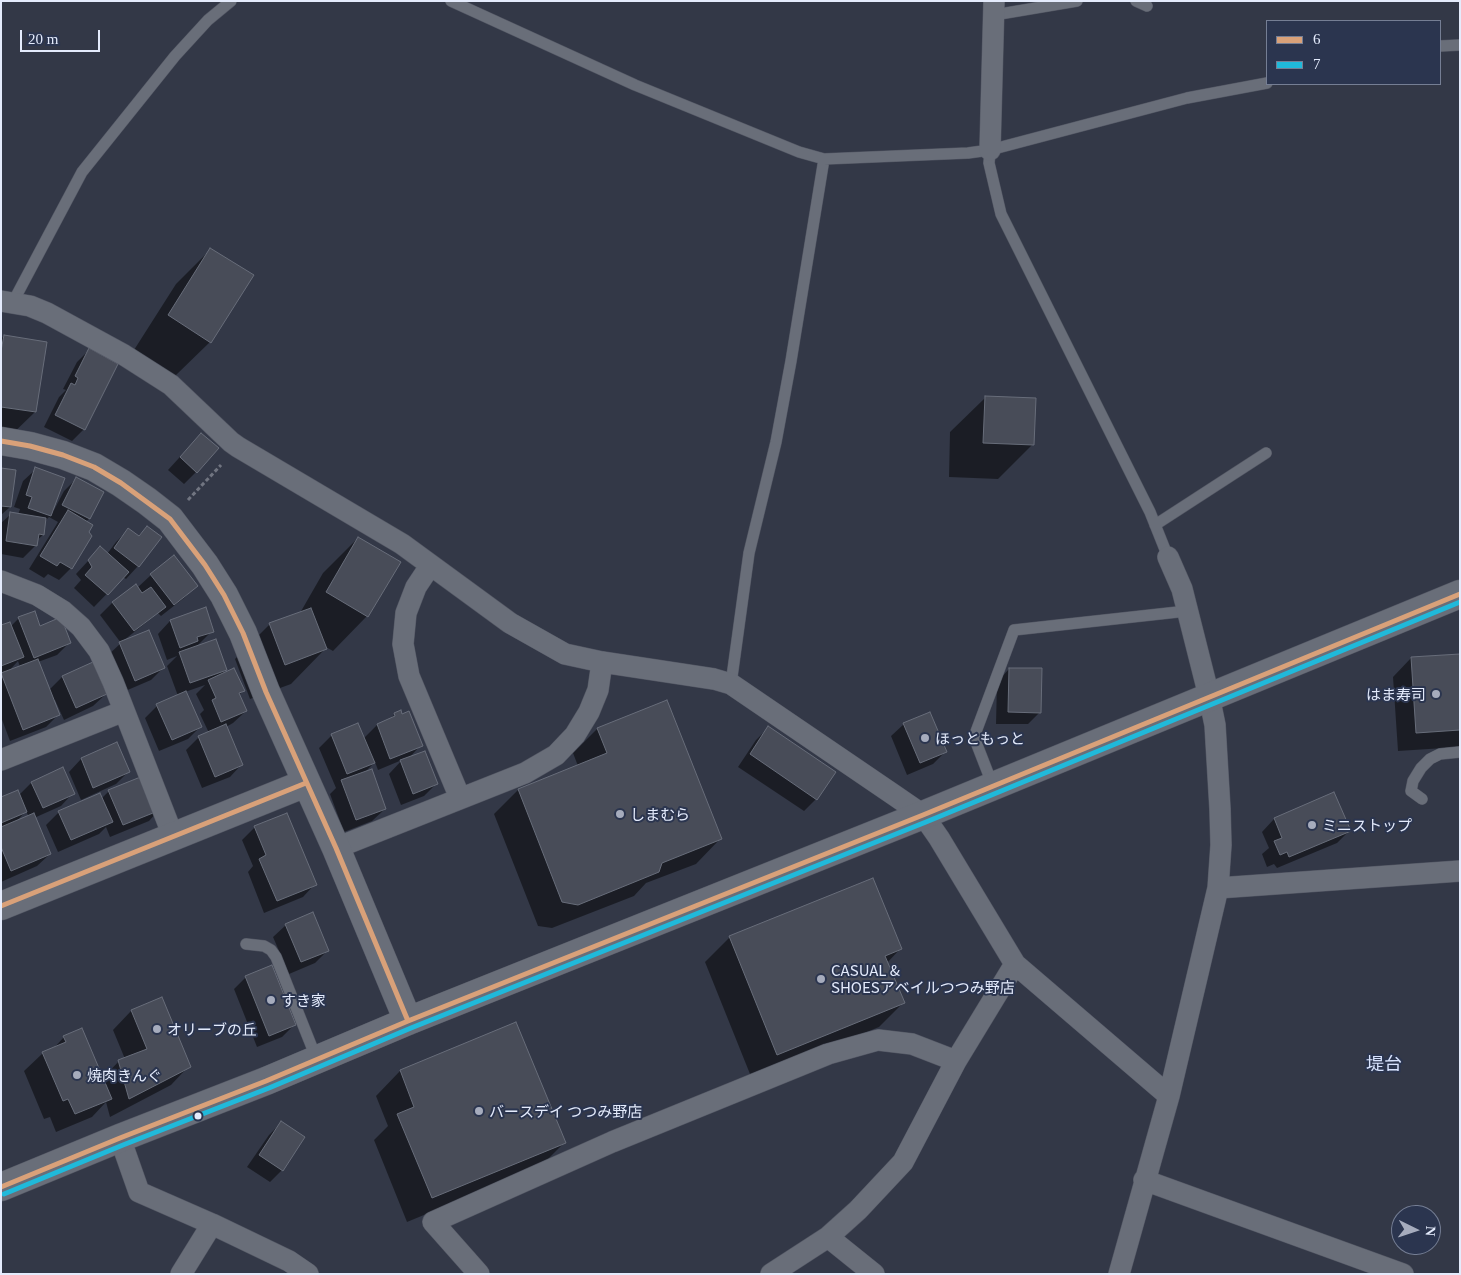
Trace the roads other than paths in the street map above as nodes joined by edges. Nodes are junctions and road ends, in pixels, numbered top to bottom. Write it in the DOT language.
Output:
graph roads {
  1 [pos="231,1"];
  2 [pos="451,1"];
  3 [pos="1078,1"];
  4 [pos="994,8"];
  5 [pos="1460,45"];
  6 [pos="1441,46"];
  7 [pos="1266,83"];
  8 [pos="990,150"];
  9 [pos="824,159"];
  10 [pos="7,302"];
  11 [pos="1,441"];
  12 [pos="1266,453"];
  13 [pos="1155,525"];
  14 [pos="1168,557"];
  15 [pos="430,566"];
  16 [pos="1,581"];
  17 [pos="1460,594"];
  18 [pos="1187,612"];
  19 [pos="602,662"];
  20 [pos="731,684"];
  21 [pos="1210,696"];
  22 [pos="124,711"];
  23 [pos="1460,752"];
  24 [pos="1,760"];
  25 [pos="306,783"];
  26 [pos="993,786"];
  27 [pos="460,798"];
  28 [pos="1422,799"];
  29 [pos="923,815"];
  30 [pos="173,836"];
  31 [pos="336,848"];
  32 [pos="1460,871"];
  33 [pos="1218,888"];
  34 [pos="1,906"];
  35 [pos="246,944"];
  36 [pos="1015,964"];
  37 [pos="408,1021"];
  38 [pos="317,1060"];
  39 [pos="956,1061"];
  40 [pos="1169,1096"];
  41 [pos="120,1138"];
  42 [pos="1144,1180"];
  43 [pos="1,1187"];
  44 [pos="212,1224"];
  45 [pos="828,1237"];
  46 [pos="181,1274"];
  47 [pos="308,1274"];
  48 [pos="479,1274"];
  49 [pos="771,1274"];
  50 [pos="874,1274"];
  51 [pos="1118,1274"];
  52 [pos="1403,1274"];
  1 -- 10 [label="lane"];
  2 -- 9 [label="lane"];
  3 -- 4 [label="lane"];
  4 -- 8 [label="street"];
  5 -- 6 [label="lane"];
  7 -- 8 [label="lane"];
  8 -- 9 [label="lane"];
  8 -- 13 [label="lane"];
  9 -- 20 [label="lane"];
  10 -- 15 [label="street"];
  11 -- 25 [label="street"];
  12 -- 13 [label="lane"];
  13 -- 14 [label="lane"];
  14 -- 18 [label="street"];
  15 -- 19 [label="street"];
  15 -- 27 [label="street"];
  16 -- 22 [label="street"];
  17 -- 21 [label="street"];
  18 -- 21 [label="street"];
  18 -- 26 [label="lane"];
  19 -- 20 [label="street"];
  19 -- 27 [label="street"];
  20 -- 29 [label="street"];
  21 -- 26 [label="street"];
  21 -- 33 [label="street"];
  22 -- 24 [label="street"];
  22 -- 30 [label="street"];
  23 -- 28 [label="lane"];
  25 -- 30 [label="street"];
  25 -- 31 [label="street"];
  26 -- 29 [label="street"];
  27 -- 31 [label="street"];
  29 -- 36 [label="street"];
  29 -- 37 [label="street"];
  30 -- 34 [label="street"];
  31 -- 37 [label="street"];
  32 -- 33 [label="street"];
  33 -- 40 [label="street"];
  35 -- 38 [label="lane"];
  36 -- 39 [label="street"];
  36 -- 40 [label="street"];
  37 -- 38 [label="street"];
  38 -- 41 [label="street"];
  39 -- 45 [label="street"];
  39 -- 48 [label="street"];
  40 -- 42 [label="street"];
  41 -- 43 [label="street"];
  41 -- 44 [label="street"];
  42 -- 51 [label="street"];
  42 -- 52 [label="street"];
  44 -- 46 [label="street"];
  44 -- 47 [label="street"];
  45 -- 49 [label="street"];
  45 -- 50 [label="street"];
}
